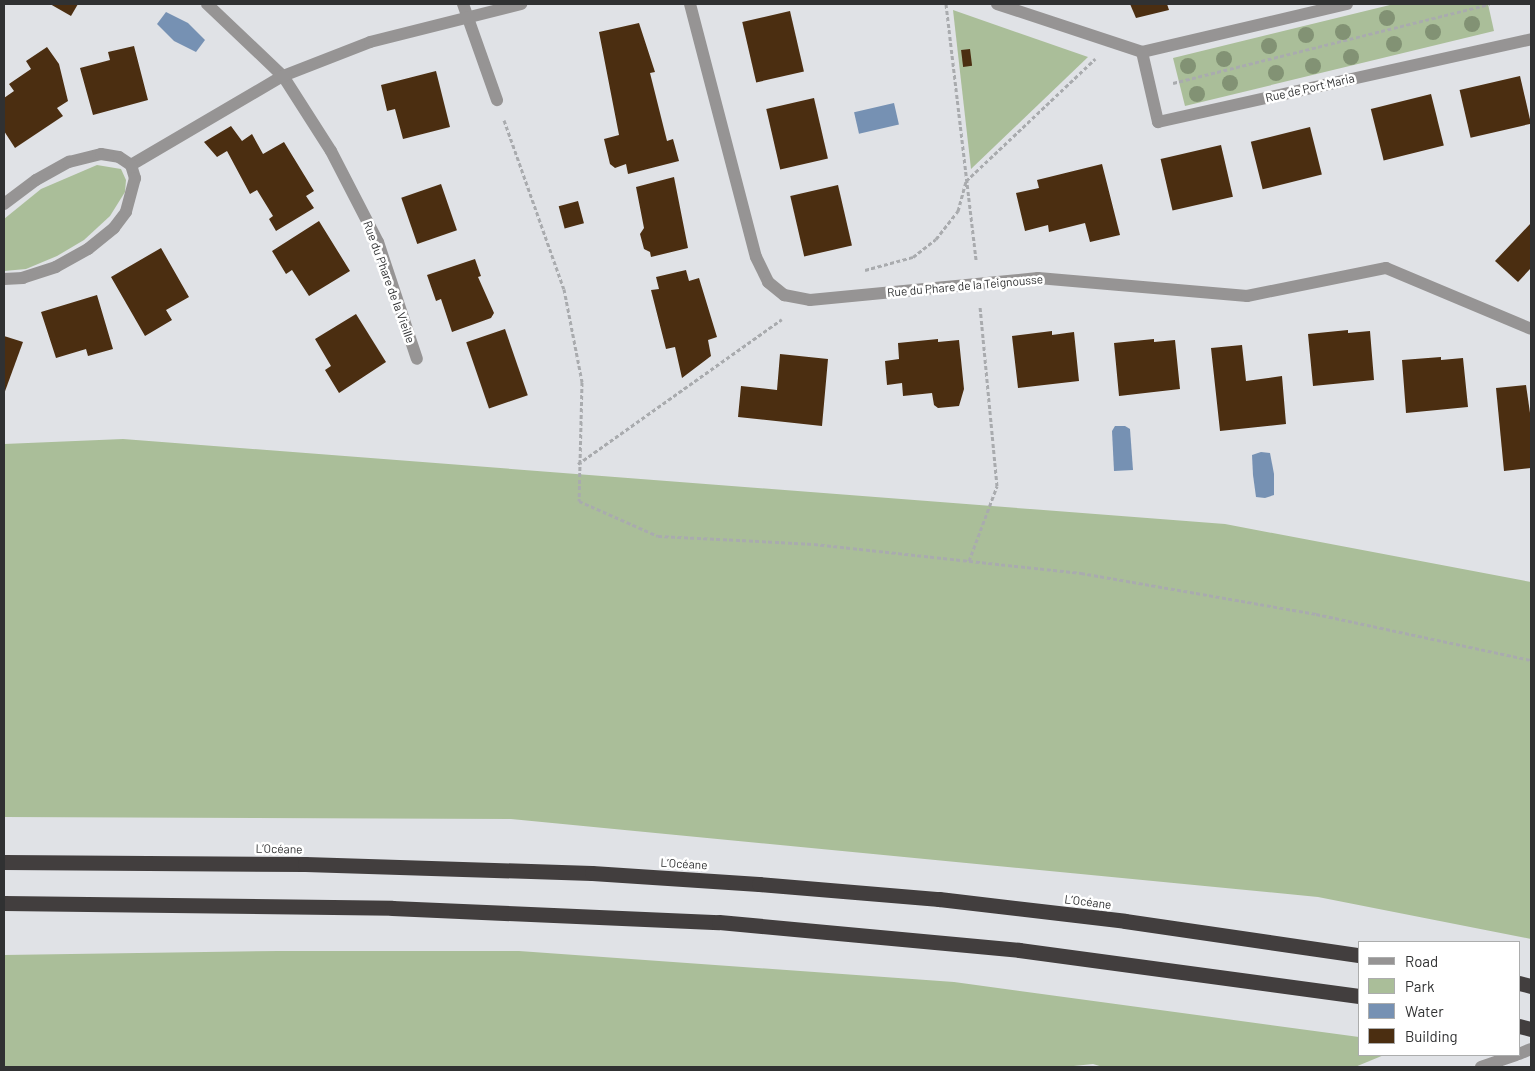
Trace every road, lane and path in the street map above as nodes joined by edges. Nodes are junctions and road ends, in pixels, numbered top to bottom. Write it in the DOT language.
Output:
graph roads {
  1 [pos="207,4"];
  2 [pos="521,4"];
  3 [pos="690,4"];
  4 [pos="997,4"];
  5 [pos="1342,4"];
  6 [pos="1489,4"];
  7 [pos="464,10"];
  8 [pos="1531,39"];
  9 [pos="1114,42"];
  10 [pos="1142,52"];
  11 [pos="283,76"];
  12 [pos="1151,89"];
  13 [pos="497,100"];
  14 [pos="131,166"];
  15 [pos="4,204"];
  16 [pos="858,273"];
  17 [pos="4,279"];
  18 [pos="810,300"];
  19 [pos="1531,330"];
  20 [pos="417,359"];
  21 [pos="578,464"];
  22 [pos="1531,660"];
  23 [pos="4,862"];
  24 [pos="4,903"];
  25 [pos="1358,955"];
  26 [pos="1358,996"];
  27 [pos="1511,1056"];
  28 [pos="1481,1067"];
  1 -- 11 [label="street, Rue du Phare de la Vieille"];
  2 -- 7 [label="street"];
  3 -- 18 [label="street, Rue du Phare de la Teignousse"];
  4 -- 9 [label="street"];
  5 -- 10 [label="street"];
  6 -- 12 [label="path"];
  7 -- 11 [label="street"];
  7 -- 13 [label="street"];
  8 -- 12 [label="street, Rue de Port Maria"];
  9 -- 10 [label="street"];
  9 -- 16 [label="path"];
  10 -- 12 [label="street, Rue de Port Maria"];
  11 -- 14 [label="street"];
  11 -- 20 [label="street, Rue du Phare de la Vieille"];
  13 -- 21 [label="path"];
  14 -- 15 [label="street"];
  14 -- 17 [label="street"];
  18 -- 19 [label="street, Rue du Phare de la Teignousse"];
  18 -- 21 [label="path"];
  21 -- 22 [label="path"];
  23 -- 25 [label="highway, L’Océane"];
  24 -- 26 [label="highway"];
  27 -- 28 [label="street"];
}
